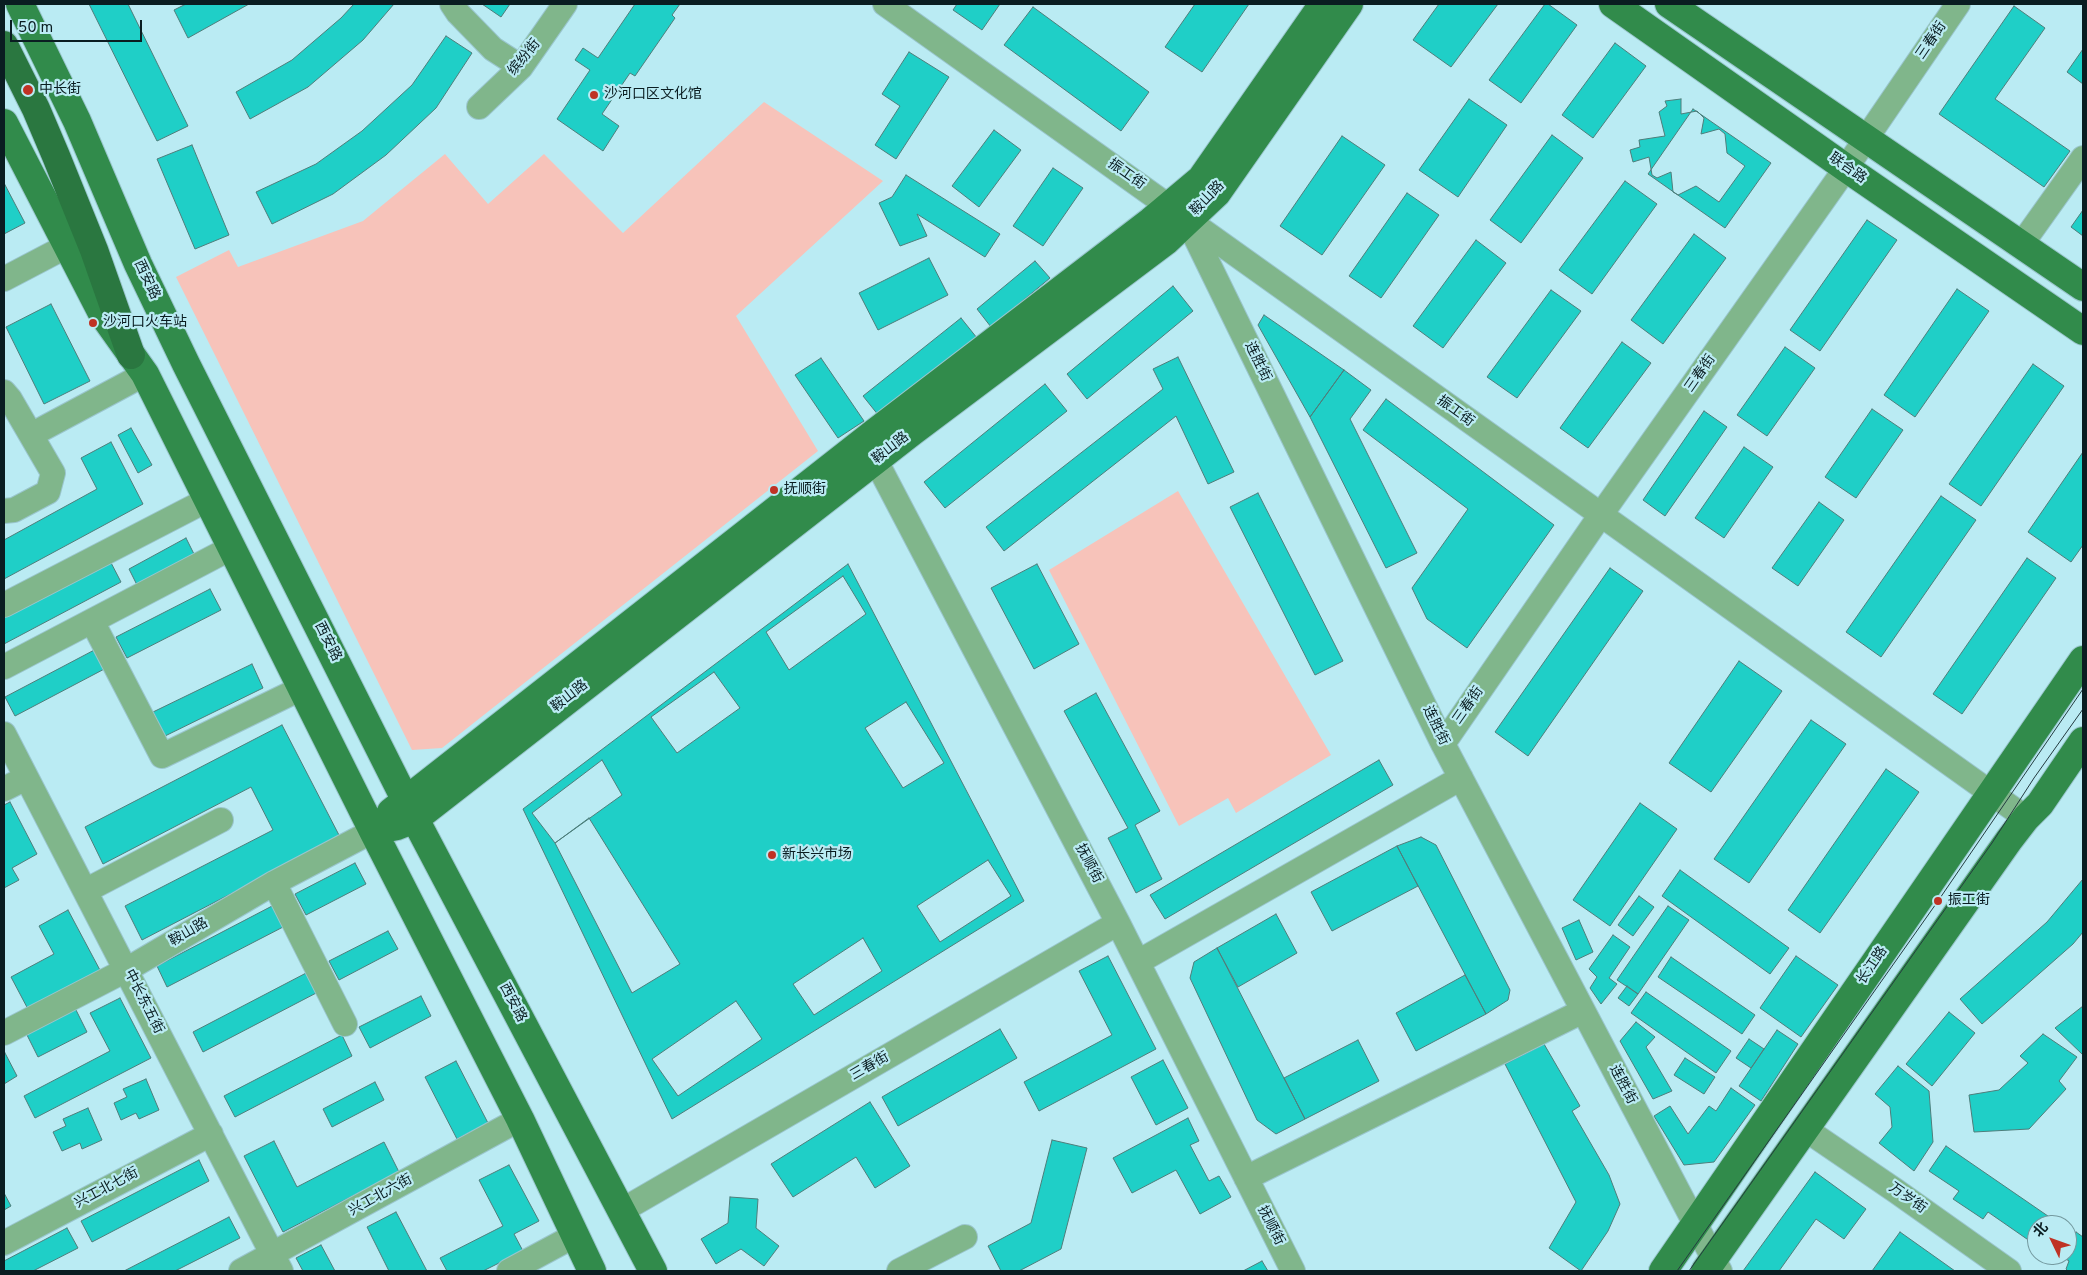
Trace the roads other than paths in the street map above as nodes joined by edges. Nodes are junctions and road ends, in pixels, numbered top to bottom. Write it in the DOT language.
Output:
graph roads {
  1 [pos="20,4"];
  2 [pos="452,4"];
  3 [pos="565,4"];
  4 [pos="885,4"];
  5 [pos="1323,4"];
  6 [pos="1349,4"];
  7 [pos="1613,4"];
  8 [pos="1669,4"];
  9 [pos="1958,4"];
  10 [pos="4,45"];
  11 [pos="521,67"];
  12 [pos="479,106"];
  13 [pos="4,123"];
  14 [pos="1866,138"];
  15 [pos="2083,158"];
  16 [pos="1846,168"];
  17 [pos="1178,213"];
  18 [pos="2021,245"];
  19 [pos="68,246"];
  20 [pos="4,279"];
  21 [pos="2083,287"];
  22 [pos="2083,330"];
  23 [pos="138,364"];
  24 [pos="4,392"];
  25 [pos="31,434"];
  26 [pos="876,461"];
  27 [pos="207,500"];
  28 [pos="4,511"];
  29 [pos="1600,516"];
  30 [pos="231,548"];
  31 [pos="4,605"];
  32 [pos="92,620"];
  33 [pos="2083,660"];
  34 [pos="4,667"];
  35 [pos="302,688"];
  36 [pos="4,734"];
  37 [pos="2083,742"];
  38 [pos="1443,744"];
  39 [pos="26,778"];
  40 [pos="1461,778"];
  41 [pos="4,790"];
  42 [pos="1991,793"];
  43 [pos="410,809"];
  44 [pos="2026,818"];
  45 [pos="221,820"];
  46 [pos="373,831"];
  47 [pos="274,883"];
  48 [pos="85,891"];
  49 [pos="1118,923"];
  50 [pos="1138,962"];
  51 [pos="126,970"];
  52 [pos="1583,1011"];
  53 [pos="345,1024"];
  54 [pos="4,1033"];
  55 [pos="520,1120"];
  56 [pos="1805,1129"];
  57 [pos="211,1134"];
  58 [pos="1246,1178"];
  59 [pos="621,1211"];
  60 [pos="1696,1225"];
  61 [pos="574,1236"];
  62 [pos="965,1237"];
  63 [pos="4,1242"];
  64 [pos="277,1263"];
  65 [pos="1713,1267"];
  66 [pos="242,1271"];
  67 [pos="509,1271"];
  68 [pos="592,1271"];
  69 [pos="653,1271"];
  70 [pos="899,1271"];
  71 [pos="1292,1271"];
  72 [pos="1663,1271"];
  73 [pos="2009,1271"];
  1 -- 43 [label="main road, 西安路"];
  2 -- 11 [label="street"];
  3 -- 11 [label="street, 缤纷街"];
  4 -- 17 [label="street, 振工街"];
  5 -- 17 [label="main road, 鞍山路"];
  6 -- 17 [label="main road, 鞍山路"];
  7 -- 16 [label="main road, 联合路"];
  8 -- 14 [label="main road"];
  9 -- 14 [label="street, 三春街"];
  10 -- 23 [label="highway"];
  11 -- 12 [label="street, 缤纷街"];
  13 -- 19 [label="main road"];
  14 -- 16 [label="street, 三春街"];
  14 -- 18 [label="main road"];
  15 -- 18 [label="street"];
  16 -- 22 [label="main road, 联合路"];
  16 -- 29 [label="street, 三春街"];
  17 -- 26 [label="main road, 鞍山路"];
  17 -- 29 [label="street, 振工街"];
  17 -- 38 [label="street, 连胜街"];
  17 -- 43 [label="main road, 鞍山路"];
  18 -- 21 [label="main road"];
  19 -- 20 [label="street"];
  19 -- 23 [label="main road"];
  23 -- 25 [label="street"];
  23 -- 27 [label="main road"];
  24 -- 25 [label="street"];
  25 -- 28 [label="street"];
  26 -- 43 [label="main road, 鞍山路"];
  26 -- 49 [label="street, 抚顺街"];
  27 -- 30 [label="main road"];
  27 -- 31 [label="street"];
  29 -- 38 [label="street, 三春街"];
  29 -- 42 [label="street, 振工街"];
  30 -- 32 [label="street"];
  30 -- 35 [label="main road"];
  32 -- 34 [label="street"];
  32 -- 35 [label="street"];
  33 -- 42 [label="main road, 长江路"];
  35 -- 46 [label="main road"];
  36 -- 39 [label="street, 中长东五街"];
  37 -- 44 [label="main road"];
  38 -- 40 [label="street, 连胜街"];
  39 -- 41 [label="street"];
  39 -- 48 [label="street, 中长东五街"];
  40 -- 50 [label="street"];
  40 -- 52 [label="street, 连胜街"];
  42 -- 44 [label="street, 振工街"];
  42 -- 60 [label="main road, 长江路"];
  43 -- 46 [label="main road, 鞍山路"];
  43 -- 59 [label="main road, 西安路"];
  44 -- 56 [label="main road"];
  45 -- 48 [label="street"];
  46 -- 47 [label="street, 鞍山路"];
  46 -- 55 [label="main road"];
  47 -- 51 [label="street, 鞍山路"];
  47 -- 53 [label="street"];
  48 -- 51 [label="street, 中长东五街"];
  49 -- 50 [label="street, 抚顺街"];
  49 -- 59 [label="street, 三春街"];
  50 -- 58 [label="street, 抚顺街"];
  51 -- 54 [label="street, 鞍山路"];
  51 -- 57 [label="street, 中长东五街"];
  52 -- 58 [label="street"];
  52 -- 60 [label="street, 连胜街"];
  55 -- 61 [label="main road"];
  55 -- 64 [label="street, 兴工北六街"];
  56 -- 65 [label="main road"];
  56 -- 73 [label="street, 万岁街"];
  57 -- 63 [label="street, 兴工北七街"];
  57 -- 64 [label="street, 中长东五街"];
  58 -- 71 [label="street, 抚顺街"];
  59 -- 69 [label="main road, 西安路"];
  60 -- 65 [label="street, 连胜街"];
  60 -- 72 [label="main road, 长江路"];
  61 -- 67 [label="street"];
  61 -- 68 [label="main road"];
  62 -- 70 [label="street"];
  64 -- 66 [label="street, 兴工北六街"];
}
